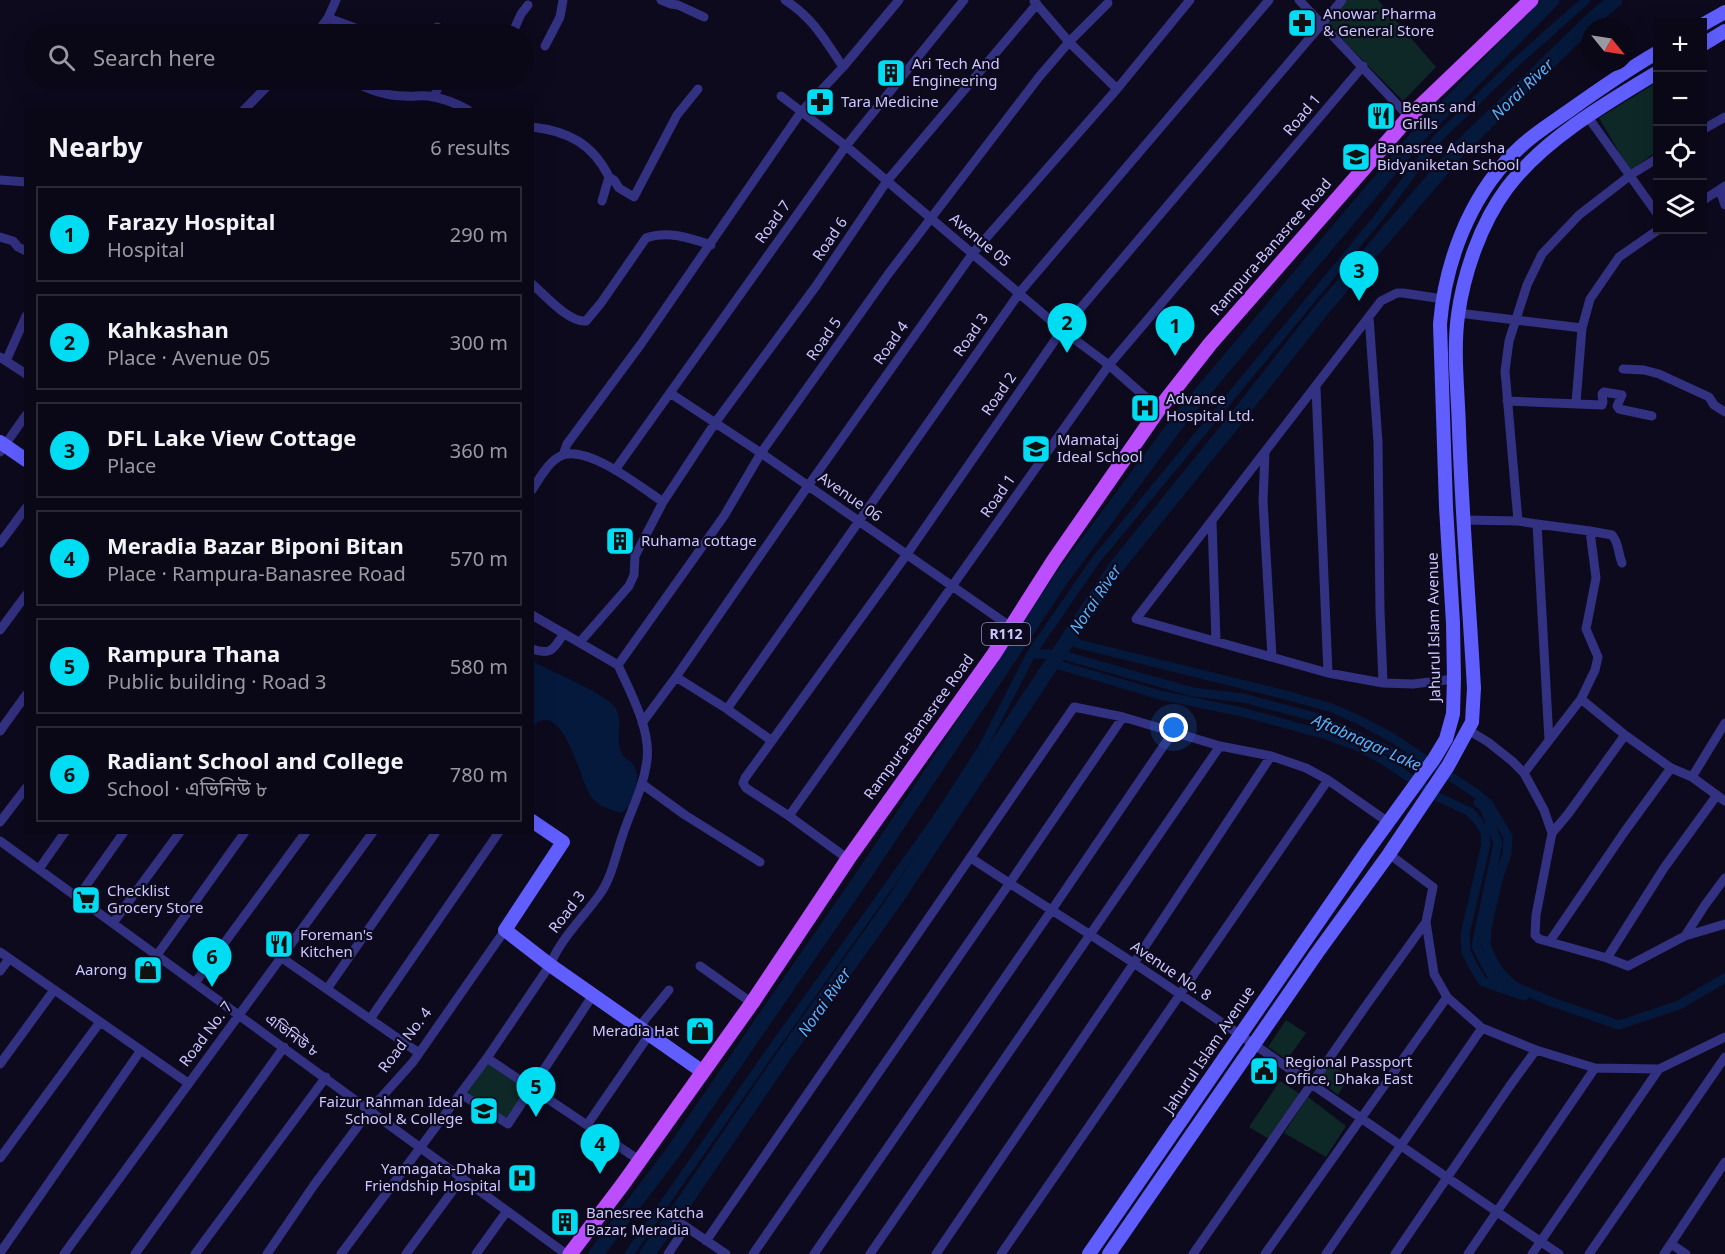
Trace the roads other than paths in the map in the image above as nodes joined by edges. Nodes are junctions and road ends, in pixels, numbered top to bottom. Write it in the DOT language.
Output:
graph roads {
  1 [pos="336,0"];
  2 [pos="563,0"];
  3 [pos="661,0"];
  4 [pos="785,0"];
  5 [pos="885,0"];
  6 [pos="964,0"];
  7 [pos="1190,0"];
  8 [pos="1269,0"];
  9 [pos="1299,0"];
  10 [pos="1342,0"];
  11 [pos="1531,0"];
  12 [pos="1540,0"];
  13 [pos="1035,2"];
  14 [pos="896,3"];
  15 [pos="1108,3"];
  16 [pos="528,5"];
  17 [pos="1725,12"];
  18 [pos="704,17"];
  19 [pos="328,18"];
  20 [pos="1707,22"];
  21 [pos="1321,23"];
  22 [pos="324,24"];
  23 [pos="344,24"];
  24 [pos="516,24"];
  25 [pos="1725,31"];
  26 [pos="1069,42"];
  27 [pos="1707,42"];
  28 [pos="545,46"];
  29 [pos="1482,46"];
  30 [pos="1653,55"];
  31 [pos="1363,66"];
  32 [pos="843,67"];
  33 [pos="1653,75"];
  34 [pos="698,89"];
  35 [pos="1117,89"];
  36 [pos="263,90"];
  37 [pos="372,90"];
  38 [pos="437,90"];
  39 [pos="781,96"];
  40 [pos="434,97"];
  41 [pos="246,108"];
  42 [pos="463,108"];
  43 [pos="801,112"];
  44 [pos="1409,117"];
  45 [pos="1588,117"];
  46 [pos="1725,117"];
  47 [pos="534,127"];
  48 [pos="1707,127"];
  49 [pos="846,146"];
  50 [pos="1653,161"];
  51 [pos="1630,176"];
  52 [pos="609,177"];
  53 [pos="0,180"];
  54 [pos="887,181"];
  55 [pos="24,182"];
  56 [pos="1722,188"];
  57 [pos="1707,198"];
  58 [pos="602,201"];
  59 [pos="1725,205"];
  60 [pos="1653,209"];
  61 [pos="930,218"];
  62 [pos="1653,233"];
  63 [pos="0,237"];
  64 [pos="711,245"];
  65 [pos="24,250"];
  66 [pos="973,253"];
  67 [pos="534,286"];
  68 [pos="1020,292"];
  69 [pos="1443,299"];
  70 [pos="1458,313"];
  71 [pos="1369,317"];
  72 [pos="24,320"];
  73 [pos="1516,320"];
  74 [pos="1582,328"];
  75 [pos="1062,330"];
  76 [pos="3,359"];
  77 [pos="1109,365"];
  78 [pos="1623,369"];
  79 [pos="24,373"];
  80 [pos="1316,388"];
  81 [pos="670,393"];
  82 [pos="1507,401"];
  83 [pos="1576,403"];
  84 [pos="1159,409"];
  85 [pos="1725,412"];
  86 [pos="1652,416"];
  87 [pos="24,418"];
  88 [pos="715,423"];
  89 [pos="2,447"];
  90 [pos="1265,452"];
  91 [pos="761,453"];
  92 [pos="563,455"];
  93 [pos="24,459"];
  94 [pos="615,470"];
  95 [pos="808,486"];
  96 [pos="534,487"];
  97 [pos="663,502"];
  98 [pos="24,511"];
  99 [pos="1463,520"];
  100 [pos="858,521"];
  101 [pos="1212,521"];
  102 [pos="1518,521"];
  103 [pos="1537,524"];
  104 [pos="1590,531"];
  105 [pos="0,543"];
  106 [pos="907,554"];
  107 [pos="1622,563"];
  108 [pos="952,587"];
  109 [pos="24,598"];
  110 [pos="534,616"];
  111 [pos="1011,627"];
  112 [pos="0,630"];
  113 [pos="564,633"];
  114 [pos="1216,641"];
  115 [pos="580,642"];
  116 [pos="534,650"];
  117 [pos="1272,657"];
  118 [pos="618,664"];
  119 [pos="1328,673"];
  120 [pos="676,677"];
  121 [pos="1454,679"];
  122 [pos="1383,683"];
  123 [pos="24,698"];
  124 [pos="1581,699"];
  125 [pos="727,709"];
  126 [pos="1123,717"];
  127 [pos="642,723"];
  128 [pos="1725,723"];
  129 [pos="1468,730"];
  130 [pos="0,731"];
  131 [pos="1173,732"];
  132 [pos="1625,735"];
  133 [pos="1549,740"];
  134 [pos="772,741"];
  135 [pos="1220,746"];
  136 [pos="1271,756"];
  137 [pos="1671,768"];
  138 [pos="1524,773"];
  139 [pos="1692,777"];
  140 [pos="1328,780"];
  141 [pos="642,784"];
  142 [pos="24,791"];
  143 [pos="1721,798"];
  144 [pos="789,816"];
  145 [pos="0,822"];
  146 [pos="534,822"];
  147 [pos="1388,822"];
  148 [pos="1552,832"];
  149 [pos="64,834"];
  150 [pos="123,834"];
  151 [pos="179,834"];
  152 [pos="244,834"];
  153 [pos="305,834"];
  154 [pos="373,834"];
  155 [pos="435,834"];
  156 [pos="498,834"];
  157 [pos="0,841"];
  158 [pos="1389,854"];
  159 [pos="971,858"];
  160 [pos="848,859"];
  161 [pos="760,862"];
  162 [pos="39,869"];
  163 [pos="1725,878"];
  164 [pos="1009,884"];
  165 [pos="78,897"];
  166 [pos="1051,911"];
  167 [pos="1426,922"];
  168 [pos="113,923"];
  169 [pos="1725,924"];
  170 [pos="505,930"];
  171 [pos="1089,935"];
  172 [pos="1685,936"];
  173 [pos="1550,941"];
  174 [pos="0,952"];
  175 [pos="157,955"];
  176 [pos="282,958"];
  177 [pos="1607,958"];
  178 [pos="9,959"];
  179 [pos="1134,963"];
  180 [pos="550,965"];
  181 [pos="700,966"];
  182 [pos="0,971"];
  183 [pos="195,982"];
  184 [pos="327,989"];
  185 [pos="54,990"];
  186 [pos="669,990"];
  187 [pos="1180,995"];
  188 [pos="593,996"];
  189 [pos="1447,997"];
  190 [pos="752,1003"];
  191 [pos="239,1014"];
  192 [pos="370,1019"];
  193 [pos="100,1022"];
  194 [pos="1482,1028"];
  195 [pos="644,1031"];
  196 [pos="1239,1035"];
  197 [pos="1725,1037"];
  198 [pos="1254,1045"];
  199 [pos="284,1047"];
  200 [pos="141,1050"];
  201 [pos="1536,1050"];
  202 [pos="419,1053"];
  203 [pos="1725,1057"];
  204 [pos="487,1058"];
  205 [pos="0,1064"];
  206 [pos="1595,1068"];
  207 [pos="1659,1069"];
  208 [pos="703,1072"];
  209 [pos="326,1077"];
  210 [pos="188,1083"];
  211 [pos="1312,1083"];
  212 [pos="531,1088"];
  213 [pos="461,1094"];
  214 [pos="370,1110"];
  215 [pos="1361,1119"];
  216 [pos="587,1125"];
  217 [pos="1401,1146"];
  218 [pos="421,1148"];
  219 [pos="0,1158"];
  220 [pos="639,1161"];
  221 [pos="1725,1162"];
  222 [pos="462,1178"];
  223 [pos="1447,1178"];
  224 [pos="507,1211"];
  225 [pos="1497,1212"];
  226 [pos="676,1220"];
  227 [pos="686,1227"];
  228 [pos="706,1241"];
  229 [pos="1541,1242"];
  230 [pos="1671,1244"];
  231 [pos="0,1252"];
  232 [pos="64,1254"];
  233 [pos="135,1254"];
  234 [pos="195,1254"];
  235 [pos="267,1254"];
  236 [pos="341,1254"];
  237 [pos="406,1254"];
  238 [pos="476,1254"];
  239 [pos="568,1254"];
  240 [pos="668,1254"];
  241 [pos="726,1254"];
  242 [pos="753,1254"];
  243 [pos="814,1254"];
  244 [pos="870,1254"];
  245 [pos="936,1254"];
  246 [pos="1001,1254"];
  247 [pos="1089,1254"];
  248 [pos="1109,1254"];
  249 [pos="1193,1254"];
  250 [pos="1265,1254"];
  251 [pos="1326,1254"];
  252 [pos="1395,1254"];
  253 [pos="1468,1254"];
  254 [pos="1532,1254"];
  255 [pos="1559,1254"];
  256 [pos="1589,1254"];
  257 [pos="1664,1254"];
  258 [pos="1686,1254"];
  1 -- 19 [label="street"];
  2 -- 28 [label="street"];
  3 -- 18 [label="street"];
  4 -- 32 [label="street"];
  5 -- 14 [label="street"];
  6 -- 49 [label="street, Road 7"];
  7 -- 35 [label="street, Road 4"];
  8 -- 68 [label="street, Road 3"];
  9 -- 21 [label="street"];
  10 -- 21 [label="street, Road 2"];
  11 -- 29 [label="main road, Rampura-Banasree Road / R112"];
  12 -- 29 [label="main road, Rampura-Banasree Road / R112"];
  13 -- 26 [label="street"];
  13 -- 54 [label="street, Road 6"];
  14 -- 32 [label="street"];
  15 -- 26 [label="street, Road 5"];
  16 -- 24 [label="street"];
  17 -- 20 [label="street"];
  19 -- 22 [label="street"];
  19 -- 23 [label="street"];
  21 -- 31 [label="street"];
  21 -- 75 [label="street, Road 2"];
  25 -- 27 [label="street"];
  26 -- 35 [label="street"];
  26 -- 61 [label="street, Road 5"];
  29 -- 44 [label="main road, Rampura-Banasree Road / R112"];
  30 -- 69 [label="street, Jahurul Islam Avenue"];
  31 -- 44 [label="street"];
  31 -- 77 [label="street, Road 1"];
  32 -- 43 [label="street"];
  33 -- 45 [label="street"];
  34 -- 52 [label="street"];
  35 -- 66 [label="street, Road 4"];
  36 -- 41 [label="street"];
  37 -- 40 [label="street"];
  38 -- 40 [label="street"];
  39 -- 43 [label="street, Avenue 05"];
  40 -- 42 [label="street"];
  43 -- 49 [label="street, Avenue 05"];
  43 -- 64 [label="street"];
  44 -- 84 [label="main road, Rampura-Banasree Road / R112"];
  45 -- 51 [label="street"];
  45 -- 70 [label="street"];
  46 -- 48 [label="street"];
  47 -- 52 [label="street"];
  49 -- 54 [label="street, Avenue 05"];
  49 -- 81 [label="street, Road 7"];
  50 -- 51 [label="street"];
  51 -- 60 [label="street"];
  51 -- 73 [label="street"];
  52 -- 58 [label="street"];
  53 -- 55 [label="street"];
  54 -- 61 [label="street, Avenue 05"];
  54 -- 88 [label="street, Road 6"];
  56 -- 57 [label="street"];
  56 -- 59 [label="street"];
  61 -- 66 [label="street, Avenue 05"];
  61 -- 91 [label="street, Road 5"];
  62 -- 74 [label="street"];
  63 -- 65 [label="street"];
  64 -- 67 [label="street"];
  64 -- 92 [label="street"];
  66 -- 68 [label="street, Avenue 05"];
  66 -- 95 [label="street, Road 4"];
  68 -- 75 [label="street, Avenue 05"];
  68 -- 100 [label="street, Road 3"];
  69 -- 71 [label="street"];
  69 -- 121 [label="street, Jahurul Islam Avenue"];
  70 -- 73 [label="street"];
  70 -- 99 [label="street"];
  71 -- 80 [label="street"];
  71 -- 122 [label="street"];
  72 -- 76 [label="street"];
  73 -- 74 [label="street"];
  73 -- 82 [label="street"];
  74 -- 83 [label="street"];
  75 -- 77 [label="street, Avenue 05"];
  75 -- 106 [label="street, Road 2"];
  76 -- 79 [label="street"];
  77 -- 84 [label="street, Avenue 05"];
  77 -- 108 [label="street, Road 1"];
  78 -- 85 [label="street"];
  80 -- 90 [label="street"];
  80 -- 119 [label="street"];
  81 -- 88 [label="street, Avenue 06"];
  81 -- 94 [label="street, Road 7"];
  82 -- 83 [label="street"];
  82 -- 102 [label="street"];
  83 -- 86 [label="street"];
  84 -- 111 [label="main road, Rampura-Banasree Road / R112"];
  87 -- 89 [label="street"];
  88 -- 91 [label="street, Avenue 06"];
  88 -- 97 [label="street, Road 6"];
  89 -- 93 [label="street"];
  90 -- 101 [label="street"];
  90 -- 117 [label="street"];
  91 -- 95 [label="street, Avenue 06"];
  91 -- 118 [label="street, Road 5"];
  92 -- 94 [label="street"];
  92 -- 96 [label="street"];
  94 -- 97 [label="street"];
  95 -- 100 [label="street, Avenue 06"];
  95 -- 120 [label="street, Road 4"];
  97 -- 115 [label="street, Road 6"];
  98 -- 105 [label="street"];
  99 -- 102 [label="street"];
  99 -- 129 [label="street"];
  100 -- 106 [label="street, Avenue 06"];
  100 -- 125 [label="street, Road 3"];
  101 -- 114 [label="street"];
  101 -- 114 [label="street"];
  102 -- 103 [label="street"];
  103 -- 104 [label="street"];
  103 -- 133 [label="street"];
  104 -- 107 [label="street"];
  104 -- 124 [label="street"];
  106 -- 108 [label="street, Avenue 06"];
  106 -- 134 [label="street, Road 2"];
  108 -- 111 [label="street, Avenue 06"];
  108 -- 144 [label="street, Road 1"];
  109 -- 112 [label="street"];
  110 -- 113 [label="street"];
  111 -- 160 [label="main road, Rampura-Banasree Road / R112"];
  113 -- 115 [label="street"];
  113 -- 116 [label="street"];
  114 -- 117 [label="street"];
  115 -- 118 [label="street"];
  117 -- 119 [label="street"];
  118 -- 127 [label="street, Road 3"];
  119 -- 122 [label="street"];
  120 -- 125 [label="street"];
  120 -- 127 [label="street, Road 4"];
  121 -- 122 [label="street"];
  121 -- 147 [label="street, Jahurul Islam Avenue"];
  123 -- 130 [label="street"];
  124 -- 132 [label="street"];
  124 -- 133 [label="street"];
  125 -- 134 [label="street"];
  126 -- 131 [label="street"];
  126 -- 159 [label="street"];
  126 -- 164 [label="street"];
  127 -- 141 [label="street, Road 3"];
  128 -- 139 [label="street"];
  129 -- 138 [label="street"];
  129 -- 158 [label="street"];
  131 -- 135 [label="street"];
  131 -- 166 [label="street"];
  132 -- 137 [label="street"];
  132 -- 148 [label="street"];
  133 -- 138 [label="street"];
  134 -- 144 [label="street, Road 2"];
  135 -- 136 [label="street"];
  135 -- 171 [label="street"];
  136 -- 140 [label="street"];
  136 -- 179 [label="street"];
  137 -- 139 [label="street"];
  137 -- 173 [label="street"];
  138 -- 148 [label="street"];
  139 -- 143 [label="street"];
  140 -- 147 [label="street"];
  140 -- 187 [label="street"];
  141 -- 161 [label="street"];
  141 -- 180 [label="street, Road 3"];
  142 -- 145 [label="street"];
  143 -- 177 [label="street"];
  144 -- 160 [label="street"];
  146 -- 170 [label="street, Road No. 4"];
  147 -- 196 [label="street, Jahurul Islam Avenue"];
  148 -- 173 [label="street"];
  149 -- 162 [label="street"];
  150 -- 165 [label="street"];
  151 -- 168 [label="street"];
  152 -- 175 [label="street"];
  153 -- 183 [label="street"];
  154 -- 176 [label="street, Road No. 7"];
  155 -- 184 [label="street"];
  156 -- 192 [label="street"];
  157 -- 162 [label="street, এভিনিউ ৮"];
  158 -- 167 [label="street"];
  158 -- 198 [label="street"];
  159 -- 164 [label="street, Avenue No. 8"];
  159 -- 228 [label="street"];
  160 -- 190 [label="main road, Rampura-Banasree Road / R112"];
  162 -- 165 [label="street, এভিনিউ ৮"];
  163 -- 172 [label="street"];
  164 -- 166 [label="street, Avenue No. 8"];
  164 -- 242 [label="street"];
  165 -- 168 [label="street, এভিনিউ ৮"];
  166 -- 171 [label="street, Avenue No. 8"];
  166 -- 243 [label="street"];
  167 -- 189 [label="street"];
  167 -- 211 [label="street"];
  168 -- 175 [label="street, এভিনিউ ৮"];
  169 -- 172 [label="street"];
  170 -- 180 [label="street"];
  170 -- 202 [label="street, Road No. 4"];
  171 -- 179 [label="street, Avenue No. 8"];
  171 -- 244 [label="street"];
  172 -- 177 [label="street"];
  173 -- 177 [label="street"];
  174 -- 178 [label="street"];
  175 -- 183 [label="street, এভিনিউ ৮"];
  176 -- 184 [label="street"];
  176 -- 191 [label="street, Road No. 7"];
  178 -- 182 [label="street"];
  178 -- 185 [label="street"];
  179 -- 187 [label="street, Avenue No. 8"];
  179 -- 245 [label="street"];
  180 -- 188 [label="street"];
  180 -- 204 [label="street, Road 3"];
  181 -- 190 [label="street"];
  183 -- 191 [label="street, এভিনিউ ৮"];
  184 -- 192 [label="street"];
  185 -- 193 [label="street"];
  185 -- 205 [label="street"];
  186 -- 195 [label="street"];
  187 -- 196 [label="street, Avenue No. 8"];
  187 -- 246 [label="street"];
  188 -- 195 [label="street"];
  188 -- 212 [label="street"];
  189 -- 194 [label="street"];
  189 -- 215 [label="street"];
  190 -- 208 [label="main road, Rampura-Banasree Road / R112"];
  191 -- 199 [label="street, এভিনিউ ৮"];
  191 -- 210 [label="street, Road No. 7"];
  192 -- 202 [label="street"];
  193 -- 200 [label="street"];
  193 -- 219 [label="street"];
  194 -- 201 [label="street"];
  194 -- 217 [label="street"];
  195 -- 208 [label="street"];
  195 -- 216 [label="street"];
  196 -- 198 [label="street, Avenue No. 8"];
  196 -- 247 [label="street, Jahurul Islam Avenue"];
  197 -- 207 [label="street"];
  198 -- 211 [label="street, Avenue No. 8"];
  198 -- 248 [label="street"];
  199 -- 209 [label="street, এভিনিউ ৮"];
  199 -- 233 [label="street"];
  200 -- 210 [label="street"];
  200 -- 231 [label="street"];
  201 -- 206 [label="street"];
  201 -- 223 [label="street"];
  202 -- 214 [label="street, Road No. 4"];
  203 -- 256 [label="street"];
  204 -- 212 [label="street"];
  204 -- 213 [label="street, Road 3"];
  206 -- 207 [label="street"];
  206 -- 225 [label="street"];
  207 -- 229 [label="street"];
  208 -- 220 [label="main road, Rampura-Banasree Road / R112"];
  209 -- 214 [label="street, এভিনিউ ৮"];
  209 -- 234 [label="street"];
  210 -- 232 [label="street, Road No. 7"];
  211 -- 215 [label="street, Avenue No. 8"];
  211 -- 249 [label="street"];
  212 -- 213 [label="street"];
  212 -- 216 [label="street"];
  213 -- 218 [label="street, Road 3"];
  214 -- 218 [label="street, এভিনিউ ৮"];
  214 -- 235 [label="street, Road No. 4"];
  215 -- 217 [label="street, Avenue No. 8"];
  215 -- 250 [label="street"];
  216 -- 220 [label="street"];
  217 -- 223 [label="street, Avenue No. 8"];
  217 -- 251 [label="street"];
  218 -- 222 [label="street, এভিনিউ ৮"];
  218 -- 236 [label="street, Road 3"];
  220 -- 239 [label="main road, Rampura-Banasree Road / R112"];
  221 -- 230 [label="street"];
  222 -- 224 [label="street, এভিনিউ ৮"];
  222 -- 237 [label="street"];
  223 -- 225 [label="street, Avenue No. 8"];
  223 -- 252 [label="street"];
  224 -- 238 [label="street"];
  224 -- 239 [label="street, এভিনিউ ৮"];
  225 -- 229 [label="street, Avenue No. 8"];
  225 -- 253 [label="street"];
  226 -- 227 [label="street"];
  227 -- 228 [label="street"];
  227 -- 240 [label="street"];
  228 -- 241 [label="street"];
  229 -- 254 [label="street"];
  229 -- 255 [label="street, Avenue No. 8"];
  230 -- 257 [label="street"];
  230 -- 258 [label="street"];
}
